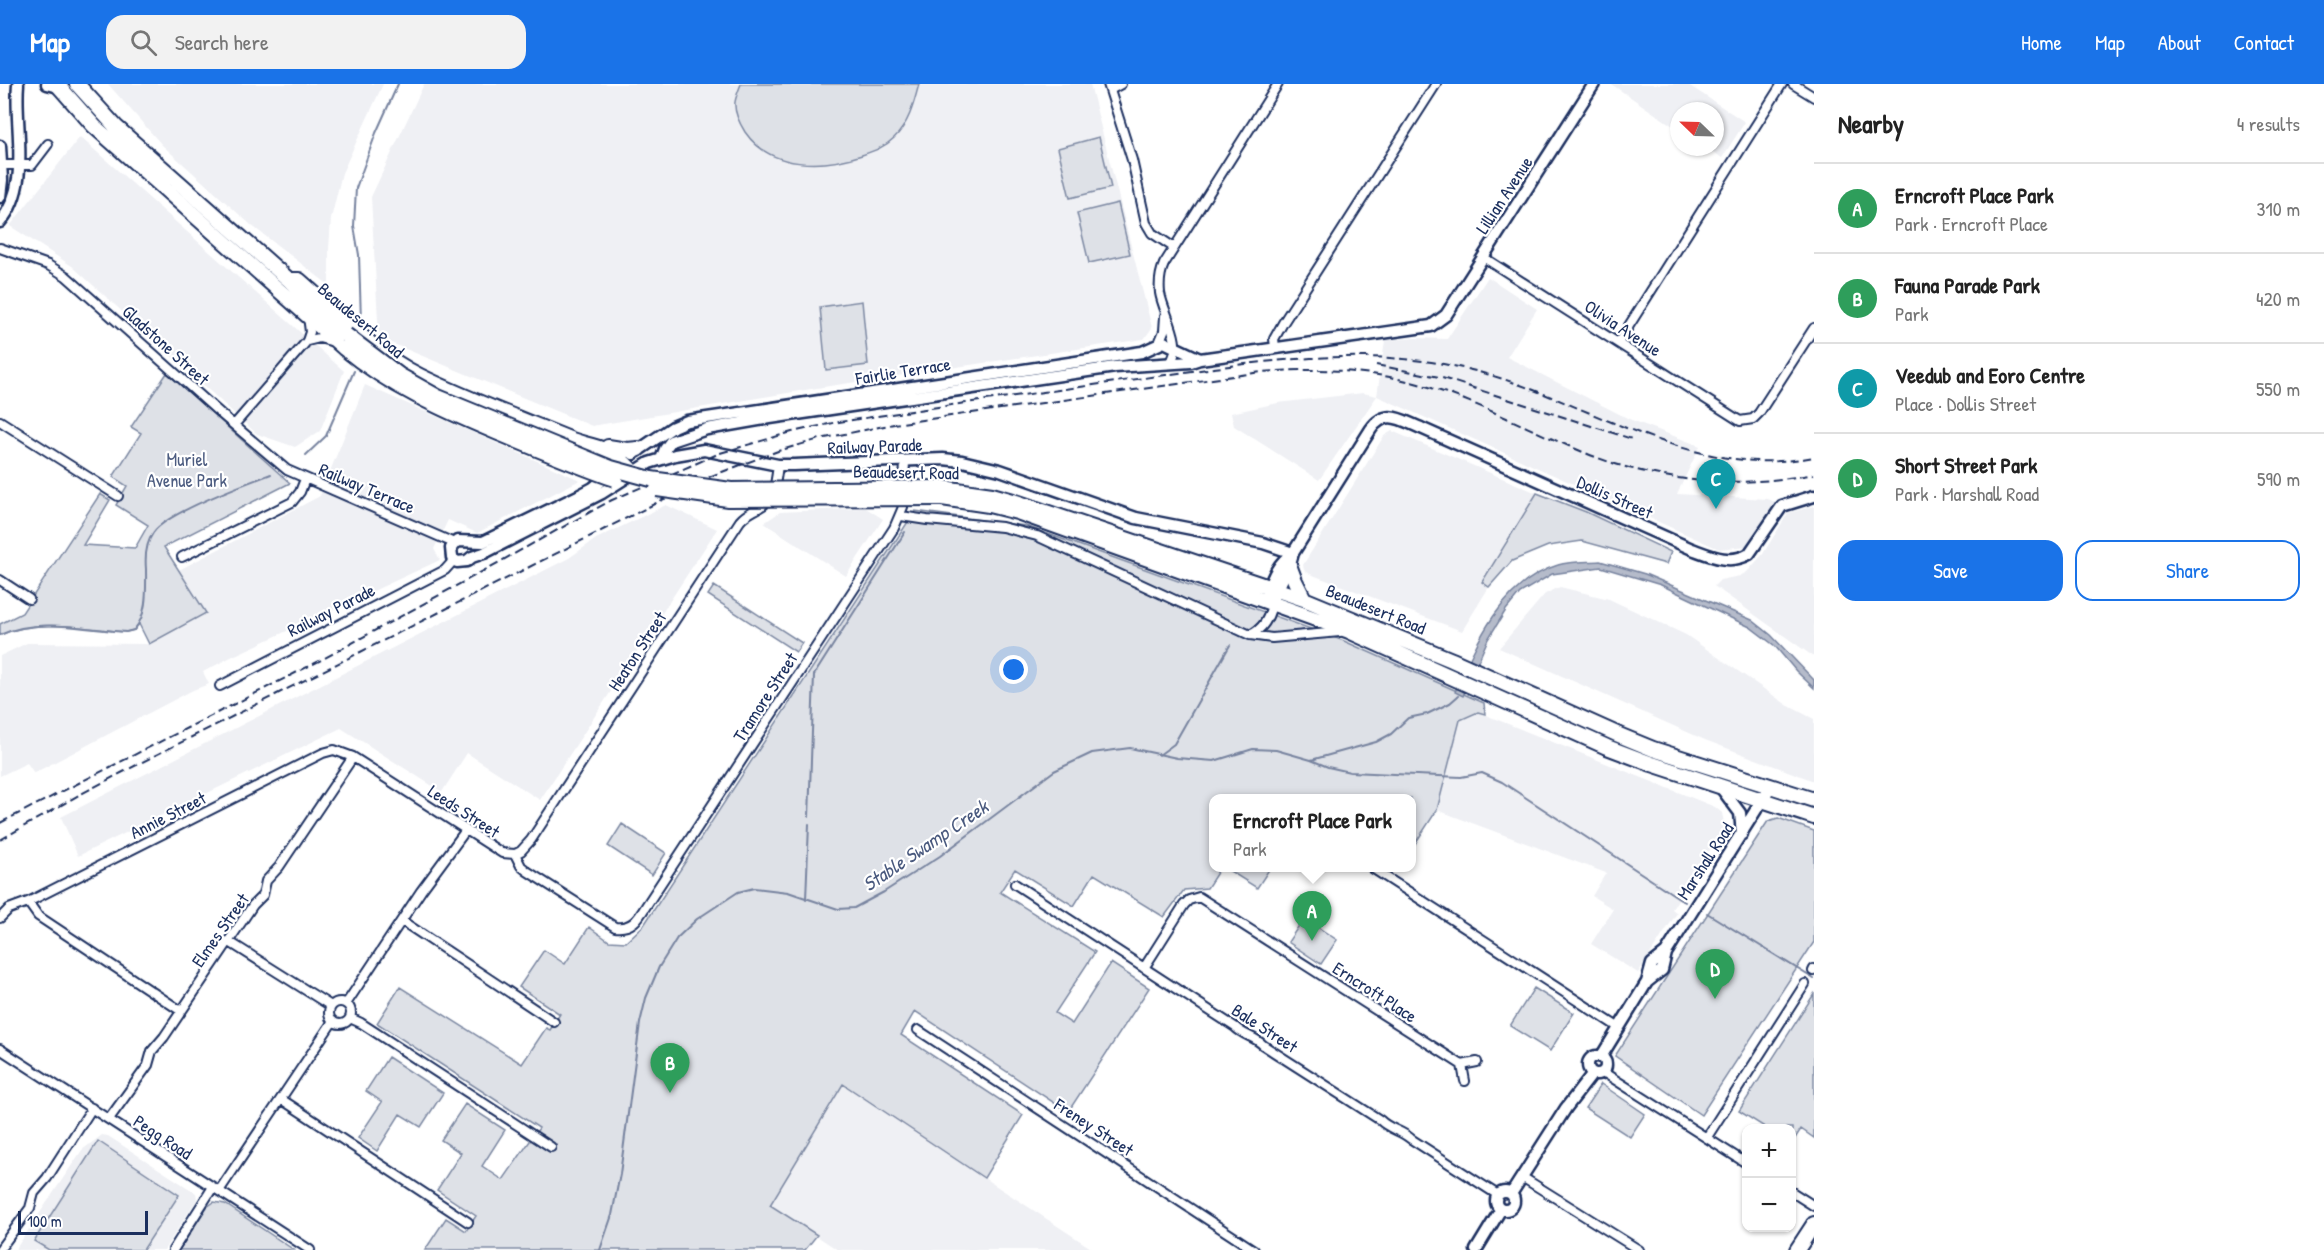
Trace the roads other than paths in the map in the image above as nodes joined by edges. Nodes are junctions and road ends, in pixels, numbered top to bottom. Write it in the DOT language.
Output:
graph roads {
  1 [pos="30,84"];
  2 [pos="76,84"];
  3 [pos="1121,84"];
  4 [pos="1278,84"];
  5 [pos="1436,84"];
  6 [pos="1594,84"];
  7 [pos="1782,84"];
  8 [pos="1793,84"];
  9 [pos="54,85"];
  10 [pos="1109,87"];
  11 [pos="18,88"];
  12 [pos="1814,97"];
  13 [pos="48,144"];
  14 [pos="0,146"];
  15 [pos="1,165"];
  16 [pos="19,165"];
  17 [pos="0,197"];
  18 [pos="0,222"];
  19 [pos="1173,247"];
  20 [pos="0,248"];
  21 [pos="1483,257"];
  22 [pos="289,280"];
  23 [pos="1165,314"];
  24 [pos="308,316"];
  25 [pos="1440,322"];
  26 [pos="1814,328"];
  27 [pos="307,341"];
  28 [pos="343,342"];
  29 [pos="1159,343"];
  30 [pos="1618,343"];
  31 [pos="1174,346"];
  32 [pos="1275,347"];
  33 [pos="1200,358"];
  34 [pos="1170,363"];
  35 [pos="0,421"];
  36 [pos="529,422"];
  37 [pos="234,425"];
  38 [pos="673,427"];
  39 [pos="682,436"];
  40 [pos="600,447"];
  41 [pos="638,449"];
  42 [pos="704,450"];
  43 [pos="661,459"];
  44 [pos="905,461"];
  45 [pos="621,464"];
  46 [pos="778,465"];
  47 [pos="634,472"];
  48 [pos="305,479"];
  49 [pos="943,493"];
  50 [pos="118,496"];
  51 [pos="1814,496"];
  52 [pos="901,516"];
  53 [pos="454,543"];
  54 [pos="469,543"];
  55 [pos="182,557"];
  56 [pos="472,557"];
  57 [pos="1291,559"];
  58 [pos="454,560"];
  59 [pos="0,580"];
  60 [pos="1273,588"];
  61 [pos="29,599"];
  62 [pos="1304,599"];
  63 [pos="1268,603"];
  64 [pos="1349,632"];
  65 [pos="1250,634"];
  66 [pos="220,686"];
  67 [pos="353,757"];
  68 [pos="1719,785"];
  69 [pos="1771,786"];
  70 [pos="1763,800"];
  71 [pos="1814,800"];
  72 [pos="1814,817"];
  73 [pos="466,830"];
  74 [pos="1742,834"];
  75 [pos="515,854"];
  76 [pos="1380,872"];
  77 [pos="1015,884"];
  78 [pos="28,902"];
  79 [pos="0,918"];
  80 [pos="402,921"];
  81 [pos="615,927"];
  82 [pos="228,941"];
  83 [pos="1144,968"];
  84 [pos="1805,984"];
  85 [pos="346,1004"];
  86 [pos="332,1006"];
  87 [pos="181,1011"];
  88 [pos="350,1018"];
  89 [pos="333,1021"];
  90 [pos="554,1022"];
  91 [pos="1618,1027"];
  92 [pos="918,1030"];
  93 [pos="0,1049"];
  94 [pos="1601,1057"];
  95 [pos="1478,1062"];
  96 [pos="1462,1065"];
  97 [pos="1598,1073"];
  98 [pos="1465,1081"];
  99 [pos="280,1099"];
  100 [pos="92,1108"];
  101 [pos="109,1119"];
  102 [pos="1707,1137"];
  103 [pos="550,1147"];
  104 [pos="1742,1160"];
  105 [pos="1522,1177"];
  106 [pos="216,1189"];
  107 [pos="1511,1194"];
  108 [pos="1498,1195"];
  109 [pos="1796,1195"];
  110 [pos="1814,1206"];
  111 [pos="1501,1209"];
  112 [pos="468,1222"];
  113 [pos="1814,1224"];
  114 [pos="0,1249"];
  115 [pos="173,1250"];
  116 [pos="310,1250"];
  117 [pos="1254,1250"];
  118 [pos="1476,1250"];
  119 [pos="1639,1250"];
  120 [pos="1797,1250"];
  1 -- 11 [label="street"];
  2 -- 22 [label="highway, Beaudesert Road"];
  3 -- 10 [label="street"];
  4 -- 19 [label="street"];
  5 -- 32 [label="street"];
  6 -- 21 [label="street, Lillian Avenue"];
  7 -- 30 [label="street"];
  8 -- 12 [label="street"];
  9 -- 24 [label="highway, Beaudesert Road"];
  10 -- 19 [label="street"];
  11 -- 16 [label="street"];
  13 -- 16 [label="street"];
  14 -- 15 [label="street"];
  15 -- 16 [label="street"];
  15 -- 17 [label="street"];
  16 -- 18 [label="street"];
  19 -- 23 [label="street"];
  20 -- 37 [label="street, Gladstone Street"];
  21 -- 25 [label="street, Lillian Avenue"];
  21 -- 30 [label="street, Olivia Avenue"];
  22 -- 28 [label="highway, Beaudesert Road"];
  22 -- 36 [label="highway"];
  23 -- 29 [label="street"];
  23 -- 31 [label="street"];
  24 -- 27 [label="street"];
  24 -- 28 [label="highway, Beaudesert Road"];
  25 -- 32 [label="street, Fairlie Terrace"];
  26 -- 30 [label="street, Olivia Avenue"];
  27 -- 28 [label="street"];
  27 -- 37 [label="street"];
  28 -- 49 [label="highway, Beaudesert Road, bridge"];
  29 -- 31 [label="street"];
  29 -- 38 [label="street, Fairlie Terrace"];
  31 -- 33 [label="street"];
  31 -- 34 [label="street"];
  32 -- 33 [label="street, Fairlie Terrace"];
  33 -- 34 [label="street, Fairlie Terrace"];
  34 -- 39 [label="street, Fairlie Terrace"];
  35 -- 50 [label="street"];
  36 -- 40 [label="highway"];
  36 -- 45 [label="highway"];
  37 -- 48 [label="street, Gladstone Street"];
  38 -- 39 [label="street"];
  38 -- 41 [label="street, Fairlie Terrace"];
  39 -- 42 [label="street"];
  39 -- 43 [label="street"];
  40 -- 41 [label="highway"];
  40 -- 45 [label="highway"];
  41 -- 45 [label="street, Fairlie Terrace"];
  42 -- 43 [label="street, Railway Parade"];
  42 -- 46 [label="street, Railway Parade"];
  43 -- 47 [label="street, Railway Parade"];
  44 -- 46 [label="street, Railway Parade"];
  44 -- 52 [label="street, Tramore Street"];
  44 -- 57 [label="street, Railway Parade"];
  45 -- 47 [label="highway"];
  45 -- 54 [label="street"];
  46 -- 75 [label="street, Heaton Street"];
  47 -- 56 [label="street, Railway Parade"];
  48 -- 53 [label="street, Railway Terrace"];
  48 -- 55 [label="street, Railway Terrace"];
  49 -- 60 [label="highway, Beaudesert Road"];
  49 -- 63 [label="highway, Beaudesert Road"];
  51 -- 57 [label="street, Dollis Street"];
  52 -- 65 [label="street, Beaudesert Road"];
  52 -- 81 [label="street, Tramore Street"];
  53 -- 54 [label="street"];
  53 -- 58 [label="street"];
  54 -- 56 [label="street"];
  56 -- 58 [label="street"];
  57 -- 60 [label="street"];
  57 -- 62 [label="highway"];
  58 -- 66 [label="street, Railway Parade"];
  59 -- 61 [label="street"];
  60 -- 62 [label="highway, Beaudesert Road"];
  60 -- 63 [label="street"];
  62 -- 69 [label="highway, Beaudesert Road"];
  63 -- 64 [label="highway, Beaudesert Road"];
  63 -- 65 [label="street"];
  64 -- 65 [label="street, Beaudesert Road"];
  64 -- 68 [label="highway, Beaudesert Road"];
  67 -- 73 [label="street, Leeds Street"];
  67 -- 78 [label="street, Annie Street"];
  67 -- 82 [label="street, Elmes Street"];
  68 -- 70 [label="highway, Beaudesert Road"];
  68 -- 74 [label="street"];
  69 -- 70 [label="street, Marshall Road"];
  69 -- 71 [label="highway, Beaudesert Road"];
  70 -- 72 [label="highway, Beaudesert Road"];
  70 -- 74 [label="street, Marshall Road"];
  73 -- 75 [label="street, Leeds Street"];
  73 -- 80 [label="street"];
  74 -- 91 [label="street, Marshall Road"];
  75 -- 81 [label="street, Leeds Street"];
  76 -- 91 [label="street"];
  77 -- 83 [label="street, Bale Street"];
  78 -- 79 [label="street, Annie Street"];
  78 -- 87 [label="street"];
  80 -- 85 [label="street"];
  80 -- 90 [label="street"];
  82 -- 86 [label="street"];
  82 -- 87 [label="street, Elmes Street"];
  83 -- 96 [label="street, Erncroft Place"];
  83 -- 108 [label="street, Bale Street"];
  84 -- 102 [label="street"];
  85 -- 86 [label="street"];
  85 -- 88 [label="street"];
  86 -- 89 [label="street"];
  87 -- 101 [label="street, Elmes Street"];
  88 -- 89 [label="street"];
  88 -- 103 [label="street"];
  89 -- 99 [label="street"];
  91 -- 94 [label="street, Marshall Road"];
  92 -- 117 [label="street, Freney Street"];
  93 -- 100 [label="street, Pegg Road"];
  94 -- 97 [label="street"];
  94 -- 97 [label="street"];
  95 -- 96 [label="street"];
  96 -- 98 [label="street"];
  97 -- 102 [label="street"];
  97 -- 105 [label="street"];
  99 -- 106 [label="street"];
  99 -- 112 [label="street"];
  100 -- 101 [label="street, Pegg Road"];
  100 -- 114 [label="street"];
  101 -- 106 [label="street, Pegg Road"];
  102 -- 104 [label="street"];
  105 -- 107 [label="street"];
  105 -- 119 [label="street"];
  106 -- 115 [label="street"];
  106 -- 116 [label="street, Pegg Road"];
  107 -- 108 [label="street"];
  107 -- 111 [label="street"];
  108 -- 111 [label="street"];
  109 -- 110 [label="street"];
  111 -- 118 [label="street"];
  113 -- 120 [label="highway"];
}
